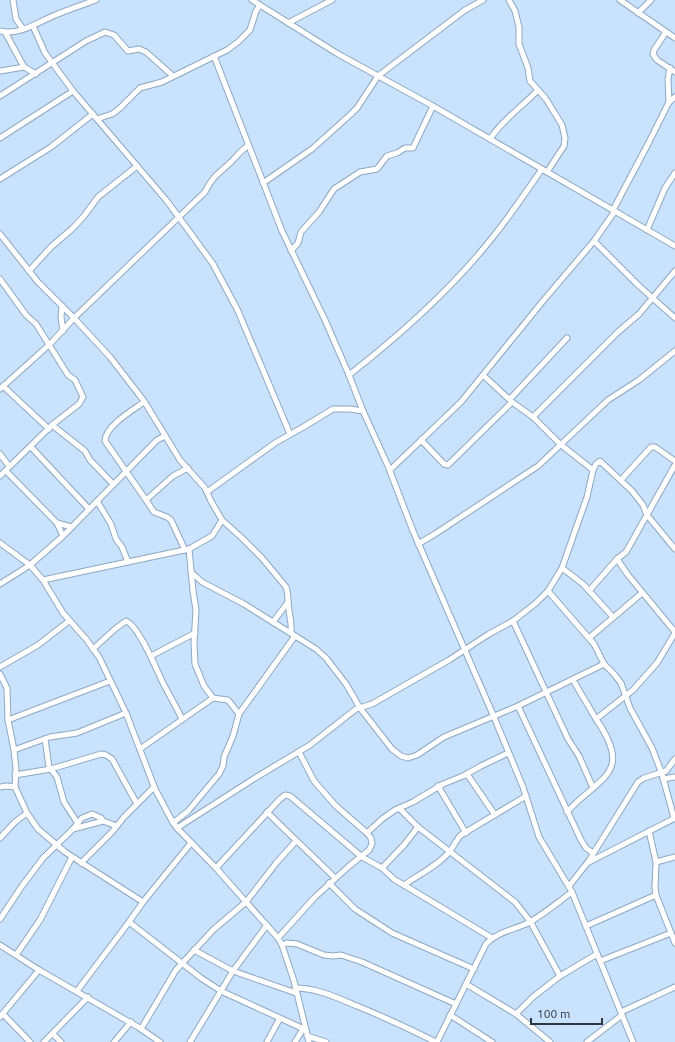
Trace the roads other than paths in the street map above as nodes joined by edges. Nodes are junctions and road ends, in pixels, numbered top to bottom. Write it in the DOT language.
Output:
graph roads {
  1 [pos="13,0"];
  2 [pos="96,0"];
  3 [pos="252,0"];
  4 [pos="332,0"];
  5 [pos="483,0"];
  6 [pos="509,0"];
  7 [pos="620,0"];
  8 [pos="651,0"];
  9 [pos="260,5"];
  10 [pos="638,13"];
  11 [pos="288,23"];
  12 [pos="33,26"];
  13 [pos="23,29"];
  14 [pos="3,32"];
  15 [pos="666,32"];
  16 [pos="675,38"];
  17 [pos="214,56"];
  18 [pos="52,63"];
  19 [pos="24,67"];
  20 [pos="670,68"];
  21 [pos="0,71"];
  22 [pos="675,72"];
  23 [pos="36,74"];
  24 [pos="173,76"];
  25 [pos="378,76"];
  26 [pos="538,90"];
  27 [pos="72,91"];
  28 [pos="0,96"];
  29 [pos="675,97"];
  30 [pos="669,102"];
  31 [pos="433,106"];
  32 [pos="93,114"];
  33 [pos="107,116"];
  34 [pos="97,119"];
  35 [pos="104,127"];
  36 [pos="0,138"];
  37 [pos="490,139"];
  38 [pos="248,146"];
  39 [pos="136,166"];
  40 [pos="545,170"];
  41 [pos="675,172"];
  42 [pos="0,179"];
  43 [pos="263,184"];
  44 [pos="614,210"];
  45 [pos="179,217"];
  46 [pos="647,230"];
  47 [pos="0,234"];
  48 [pos="594,240"];
  49 [pos="675,246"];
  50 [pos="292,251"];
  51 [pos="29,271"];
  52 [pos="675,271"];
  53 [pos="0,279"];
  54 [pos="653,299"];
  55 [pos="62,306"];
  56 [pos="74,318"];
  57 [pos="675,318"];
  58 [pos="63,331"];
  59 [pos="568,338"];
  60 [pos="49,346"];
  61 [pos="675,351"];
  62 [pos="349,375"];
  63 [pos="484,375"];
  64 [pos="2,388"];
  65 [pos="511,400"];
  66 [pos="144,402"];
  67 [pos="363,412"];
  68 [pos="533,417"];
  69 [pos="50,427"];
  70 [pos="290,434"];
  71 [pos="165,436"];
  72 [pos="421,440"];
  73 [pos="560,444"];
  74 [pos="30,447"];
  75 [pos="0,454"];
  76 [pos="675,461"];
  77 [pos="675,465"];
  78 [pos="188,468"];
  79 [pos="7,469"];
  80 [pos="390,470"];
  81 [pos="593,470"];
  82 [pos="126,472"];
  83 [pos="0,476"];
  84 [pos="621,480"];
  85 [pos="113,484"];
  86 [pos="207,492"];
  87 [pos="146,500"];
  88 [pos="97,501"];
  89 [pos="89,509"];
  90 [pos="647,515"];
  91 [pos="222,520"];
  92 [pos="57,523"];
  93 [pos="72,527"];
  94 [pos="63,536"];
  95 [pos="0,543"];
  96 [pos="418,544"];
  97 [pos="675,549"];
  98 [pos="187,550"];
  99 [pos="616,559"];
  100 [pos="128,562"];
  101 [pos="30,565"];
  102 [pos="562,568"];
  103 [pos="192,573"];
  104 [pos="43,580"];
  105 [pos="0,584"];
  106 [pos="548,591"];
  107 [pos="589,591"];
  108 [pos="642,593"];
  109 [pos="288,601"];
  110 [pos="613,617"];
  111 [pos="69,621"];
  112 [pos="512,621"];
  113 [pos="273,622"];
  114 [pos="195,633"];
  115 [pos="675,633"];
  116 [pos="293,634"];
  117 [pos="589,638"];
  118 [pos="93,649"];
  119 [pos="464,650"];
  120 [pos="151,656"];
  121 [pos="604,664"];
  122 [pos="0,667"];
  123 [pos="0,674"];
  124 [pos="573,680"];
  125 [pos="110,681"];
  126 [pos="546,692"];
  127 [pos="625,696"];
  128 [pos="213,698"];
  129 [pos="518,706"];
  130 [pos="360,708"];
  131 [pos="126,713"];
  132 [pos="239,714"];
  133 [pos="494,717"];
  134 [pos="182,719"];
  135 [pos="596,719"];
  136 [pos="8,720"];
  137 [pos="44,739"];
  138 [pos="140,749"];
  139 [pos="14,750"];
  140 [pos="299,752"];
  141 [pos="508,753"];
  142 [pos="675,760"];
  143 [pos="50,769"];
  144 [pos="467,774"];
  145 [pos="15,775"];
  146 [pos="662,776"];
  147 [pos="675,777"];
  148 [pos="438,786"];
  149 [pos="0,787"];
  150 [pos="15,787"];
  151 [pos="154,787"];
  152 [pos="593,788"];
  153 [pos="526,796"];
  154 [pos="137,804"];
  155 [pos="399,808"];
  156 [pos="268,812"];
  157 [pos="568,812"];
  158 [pos="27,813"];
  159 [pos="495,815"];
  160 [pos="675,818"];
  161 [pos="103,821"];
  162 [pos="77,822"];
  163 [pos="173,823"];
  164 [pos="117,826"];
  165 [pos="418,827"];
  166 [pos="177,828"];
  167 [pos="73,829"];
  168 [pos="649,831"];
  169 [pos="367,833"];
  170 [pos="466,833"];
  171 [pos="0,838"];
  172 [pos="296,841"];
  173 [pos="191,843"];
  174 [pos="57,845"];
  175 [pos="450,851"];
  176 [pos="593,853"];
  177 [pos="72,857"];
  178 [pos="362,857"];
  179 [pos="675,858"];
  180 [pos="588,862"];
  181 [pos="656,862"];
  182 [pos="81,863"];
  183 [pos="216,868"];
  184 [pos="382,868"];
  185 [pos="336,878"];
  186 [pos="329,883"];
  187 [pos="404,885"];
  188 [pos="569,886"];
  189 [pos="572,892"];
  190 [pos="656,895"];
  191 [pos="143,902"];
  192 [pos="246,902"];
  193 [pos="0,919"];
  194 [pos="130,922"];
  195 [pos="530,922"];
  196 [pos="267,925"];
  197 [pos="586,926"];
  198 [pos="671,932"];
  199 [pos="278,938"];
  200 [pos="492,938"];
  201 [pos="675,943"];
  202 [pos="0,945"];
  203 [pos="282,945"];
  204 [pos="194,950"];
  205 [pos="597,954"];
  206 [pos="16,955"];
  207 [pos="600,961"];
  208 [pos="182,963"];
  209 [pos="474,969"];
  210 [pos="39,970"];
  211 [pos="233,971"];
  212 [pos="560,976"];
  213 [pos="466,984"];
  214 [pos="675,987"];
  215 [pos="221,990"];
  216 [pos="77,991"];
  217 [pos="296,991"];
  218 [pos="88,997"];
  219 [pos="456,1004"];
  220 [pos="622,1013"];
  221 [pos="516,1014"];
  222 [pos="450,1015"];
  223 [pos="2,1016"];
  224 [pos="280,1018"];
  225 [pos="131,1022"];
  226 [pos="141,1028"];
  227 [pos="305,1031"];
  228 [pos="53,1034"];
  229 [pos="158,1041"];
  230 [pos="30,1042"];
  231 [pos="44,1042"];
  232 [pos="60,1042"];
  233 [pos="114,1042"];
  234 [pos="190,1042"];
  235 [pos="267,1042"];
  236 [pos="296,1042"];
  237 [pos="309,1042"];
  238 [pos="326,1042"];
  239 [pos="436,1042"];
  240 [pos="492,1042"];
  241 [pos="550,1042"];
  242 [pos="587,1042"];
  243 [pos="633,1042"];
  1 -- 13 [label="street"];
  2 -- 12 [label="street"];
  3 -- 9 [label="street"];
  4 -- 11 [label="street"];
  5 -- 25 [label="street"];
  6 -- 26 [label="street"];
  7 -- 10 [label="street"];
  8 -- 10 [label="street"];
  9 -- 11 [label="street"];
  9 -- 17 [label="street"];
  10 -- 15 [label="street"];
  11 -- 25 [label="street"];
  12 -- 13 [label="street"];
  12 -- 18 [label="street"];
  13 -- 14 [label="street"];
  14 -- 19 [label="street"];
  15 -- 16 [label="street"];
  15 -- 20 [label="street"];
  17 -- 24 [label="street"];
  17 -- 38 [label="street"];
  18 -- 23 [label="street"];
  18 -- 24 [label="street"];
  18 -- 27 [label="street"];
  19 -- 21 [label="street"];
  19 -- 23 [label="street"];
  20 -- 22 [label="street"];
  20 -- 30 [label="street"];
  23 -- 28 [label="street"];
  24 -- 33 [label="street"];
  25 -- 31 [label="street"];
  25 -- 43 [label="street"];
  26 -- 37 [label="street"];
  26 -- 40 [label="street"];
  27 -- 32 [label="street"];
  27 -- 36 [label="street"];
  29 -- 30 [label="street"];
  30 -- 44 [label="street"];
  31 -- 37 [label="street"];
  31 -- 50 [label="street"];
  32 -- 34 [label="street"];
  32 -- 42 [label="street"];
  33 -- 34 [label="street"];
  33 -- 35 [label="street"];
  34 -- 35 [label="street"];
  35 -- 39 [label="street"];
  37 -- 40 [label="street"];
  38 -- 43 [label="street"];
  38 -- 45 [label="street"];
  39 -- 45 [label="street"];
  39 -- 51 [label="street"];
  40 -- 44 [label="street"];
  40 -- 62 [label="street"];
  41 -- 46 [label="street"];
  43 -- 50 [label="street"];
  44 -- 46 [label="street"];
  44 -- 48 [label="street"];
  45 -- 56 [label="street"];
  45 -- 70 [label="street"];
  46 -- 49 [label="street"];
  47 -- 51 [label="street"];
  48 -- 54 [label="street"];
  48 -- 63 [label="street"];
  50 -- 62 [label="street"];
  51 -- 55 [label="street"];
  52 -- 54 [label="street"];
  53 -- 60 [label="street"];
  54 -- 57 [label="street"];
  54 -- 68 [label="street"];
  55 -- 56 [label="street"];
  55 -- 58 [label="street"];
  56 -- 58 [label="street"];
  56 -- 66 [label="street"];
  58 -- 60 [label="street"];
  59 -- 65 [label="street"];
  60 -- 64 [label="street"];
  60 -- 69 [label="street"];
  61 -- 73 [label="street"];
  62 -- 67 [label="street"];
  63 -- 65 [label="street"];
  63 -- 72 [label="street"];
  64 -- 69 [label="street"];
  65 -- 68 [label="street"];
  65 -- 72 [label="street"];
  66 -- 71 [label="street"];
  66 -- 82 [label="street"];
  67 -- 70 [label="street"];
  67 -- 80 [label="street"];
  68 -- 73 [label="street"];
  69 -- 74 [label="street"];
  69 -- 85 [label="street"];
  70 -- 86 [label="street"];
  71 -- 78 [label="street"];
  71 -- 82 [label="street"];
  72 -- 80 [label="street"];
  73 -- 81 [label="street"];
  73 -- 96 [label="street"];
  74 -- 79 [label="street"];
  74 -- 89 [label="street"];
  75 -- 79 [label="street"];
  76 -- 84 [label="street"];
  77 -- 90 [label="street"];
  78 -- 86 [label="street"];
  78 -- 87 [label="street"];
  79 -- 83 [label="street"];
  79 -- 92 [label="street"];
  80 -- 96 [label="street"];
  81 -- 84 [label="street"];
  81 -- 102 [label="street"];
  82 -- 85 [label="street"];
  82 -- 87 [label="street"];
  84 -- 90 [label="street"];
  85 -- 88 [label="street"];
  86 -- 91 [label="street"];
  87 -- 98 [label="street"];
  88 -- 89 [label="street"];
  88 -- 100 [label="street"];
  89 -- 93 [label="street"];
  90 -- 97 [label="street"];
  90 -- 99 [label="street"];
  91 -- 98 [label="street"];
  91 -- 109 [label="street"];
  92 -- 93 [label="street"];
  92 -- 94 [label="street"];
  93 -- 94 [label="street"];
  94 -- 101 [label="street"];
  95 -- 101 [label="street"];
  96 -- 119 [label="street"];
  98 -- 100 [label="street"];
  98 -- 103 [label="street"];
  99 -- 107 [label="street"];
  99 -- 108 [label="street"];
  100 -- 104 [label="street"];
  101 -- 104 [label="street"];
  101 -- 105 [label="street"];
  102 -- 106 [label="street"];
  102 -- 107 [label="street"];
  103 -- 113 [label="street"];
  103 -- 114 [label="street"];
  104 -- 111 [label="street"];
  106 -- 112 [label="street"];
  106 -- 117 [label="street"];
  107 -- 110 [label="street"];
  108 -- 110 [label="street"];
  108 -- 115 [label="street"];
  109 -- 113 [label="street"];
  109 -- 116 [label="street"];
  110 -- 117 [label="street"];
  111 -- 118 [label="street"];
  111 -- 122 [label="street"];
  112 -- 119 [label="street"];
  112 -- 126 [label="street"];
  113 -- 116 [label="street"];
  114 -- 120 [label="street"];
  114 -- 128 [label="street"];
  115 -- 127 [label="street"];
  116 -- 130 [label="street"];
  116 -- 132 [label="street"];
  117 -- 121 [label="street"];
  118 -- 120 [label="street"];
  118 -- 125 [label="street"];
  119 -- 130 [label="street"];
  119 -- 133 [label="street"];
  120 -- 134 [label="street"];
  121 -- 124 [label="street"];
  121 -- 127 [label="street"];
  123 -- 136 [label="street"];
  124 -- 126 [label="street"];
  124 -- 135 [label="street"];
  125 -- 131 [label="street"];
  125 -- 136 [label="street"];
  126 -- 129 [label="street"];
  126 -- 152 [label="street"];
  127 -- 135 [label="street"];
  127 -- 146 [label="street"];
  128 -- 132 [label="street"];
  128 -- 134 [label="street"];
  129 -- 133 [label="street"];
  129 -- 157 [label="street"];
  130 -- 133 [label="street"];
  130 -- 140 [label="street"];
  131 -- 137 [label="street"];
  131 -- 138 [label="street"];
  132 -- 163 [label="street"];
  133 -- 141 [label="street"];
  134 -- 138 [label="street"];
  135 -- 152 [label="street"];
  136 -- 139 [label="street"];
  137 -- 139 [label="street"];
  137 -- 143 [label="street"];
  138 -- 151 [label="street"];
  139 -- 145 [label="street"];
  140 -- 166 [label="street"];
  140 -- 169 [label="street"];
  141 -- 144 [label="street"];
  141 -- 153 [label="street"];
  142 -- 146 [label="street"];
  143 -- 145 [label="street"];
  143 -- 154 [label="street"];
  143 -- 162 [label="street"];
  144 -- 148 [label="street"];
  144 -- 159 [label="street"];
  145 -- 150 [label="street"];
  146 -- 147 [label="street"];
  146 -- 160 [label="street"];
  146 -- 176 [label="street"];
  148 -- 155 [label="street"];
  148 -- 170 [label="street"];
  149 -- 150 [label="street"];
  150 -- 158 [label="street"];
  151 -- 154 [label="street"];
  151 -- 163 [label="street"];
  152 -- 157 [label="street"];
  153 -- 159 [label="street"];
  153 -- 188 [label="street"];
  154 -- 164 [label="street"];
  155 -- 165 [label="street"];
  155 -- 169 [label="street"];
  156 -- 172 [label="street"];
  156 -- 178 [label="street"];
  156 -- 183 [label="street"];
  157 -- 176 [label="street"];
  158 -- 171 [label="street"];
  158 -- 174 [label="street"];
  159 -- 170 [label="street"];
  160 -- 168 [label="street"];
  161 -- 162 [label="street"];
  161 -- 164 [label="street"];
  161 -- 167 [label="street"];
  162 -- 167 [label="street"];
  163 -- 166 [label="street"];
  164 -- 182 [label="street"];
  165 -- 175 [label="street"];
  165 -- 184 [label="street"];
  166 -- 173 [label="street"];
  167 -- 174 [label="street"];
  168 -- 180 [label="street"];
  168 -- 181 [label="street"];
  169 -- 178 [label="street"];
  170 -- 175 [label="street"];
  172 -- 185 [label="street"];
  172 -- 192 [label="street"];
  173 -- 183 [label="street"];
  173 -- 191 [label="street"];
  174 -- 177 [label="street"];
  174 -- 193 [label="street"];
  175 -- 187 [label="street"];
  175 -- 195 [label="street"];
  176 -- 180 [label="street"];
  177 -- 182 [label="street"];
  177 -- 206 [label="street"];
  178 -- 184 [label="street"];
  178 -- 185 [label="street"];
  179 -- 181 [label="street"];
  180 -- 188 [label="street"];
  181 -- 190 [label="street"];
  182 -- 191 [label="street"];
  183 -- 192 [label="street"];
  184 -- 187 [label="street"];
  185 -- 186 [label="street"];
  186 -- 199 [label="street"];
  186 -- 209 [label="street"];
  187 -- 200 [label="street"];
  188 -- 189 [label="street"];
  189 -- 195 [label="street"];
  189 -- 197 [label="street"];
  190 -- 197 [label="street"];
  190 -- 198 [label="street"];
  191 -- 194 [label="street"];
  192 -- 196 [label="street"];
  192 -- 204 [label="street"];
  194 -- 208 [label="street"];
  194 -- 216 [label="street"];
  195 -- 200 [label="street"];
  195 -- 212 [label="street"];
  196 -- 199 [label="street"];
  196 -- 211 [label="street"];
  197 -- 205 [label="street"];
  198 -- 201 [label="street"];
  198 -- 207 [label="street"];
  199 -- 203 [label="street"];
  200 -- 209 [label="street"];
  202 -- 206 [label="street"];
  203 -- 217 [label="street"];
  203 -- 219 [label="street"];
  204 -- 208 [label="street"];
  204 -- 211 [label="street"];
  205 -- 207 [label="street"];
  205 -- 212 [label="street"];
  206 -- 210 [label="street"];
  207 -- 220 [label="street"];
  208 -- 215 [label="street"];
  208 -- 226 [label="street"];
  209 -- 213 [label="street"];
  210 -- 216 [label="street"];
  210 -- 223 [label="street"];
  211 -- 215 [label="street"];
  211 -- 217 [label="street"];
  212 -- 221 [label="street"];
  213 -- 219 [label="street"];
  213 -- 221 [label="street"];
  214 -- 220 [label="street"];
  215 -- 224 [label="street"];
  215 -- 234 [label="street"];
  216 -- 218 [label="street"];
  217 -- 227 [label="street"];
  217 -- 239 [label="street"];
  218 -- 225 [label="street"];
  218 -- 228 [label="street"];
  219 -- 222 [label="street"];
  220 -- 242 [label="street"];
  220 -- 243 [label="street"];
  221 -- 241 [label="street"];
  222 -- 239 [label="street"];
  222 -- 240 [label="street"];
  223 -- 230 [label="street"];
  224 -- 227 [label="street"];
  224 -- 235 [label="street"];
  225 -- 226 [label="street"];
  225 -- 233 [label="street"];
  226 -- 229 [label="street"];
  227 -- 236 [label="street"];
  227 -- 237 [label="street"];
  227 -- 238 [label="street"];
  228 -- 231 [label="street"];
  228 -- 232 [label="street"];
}
